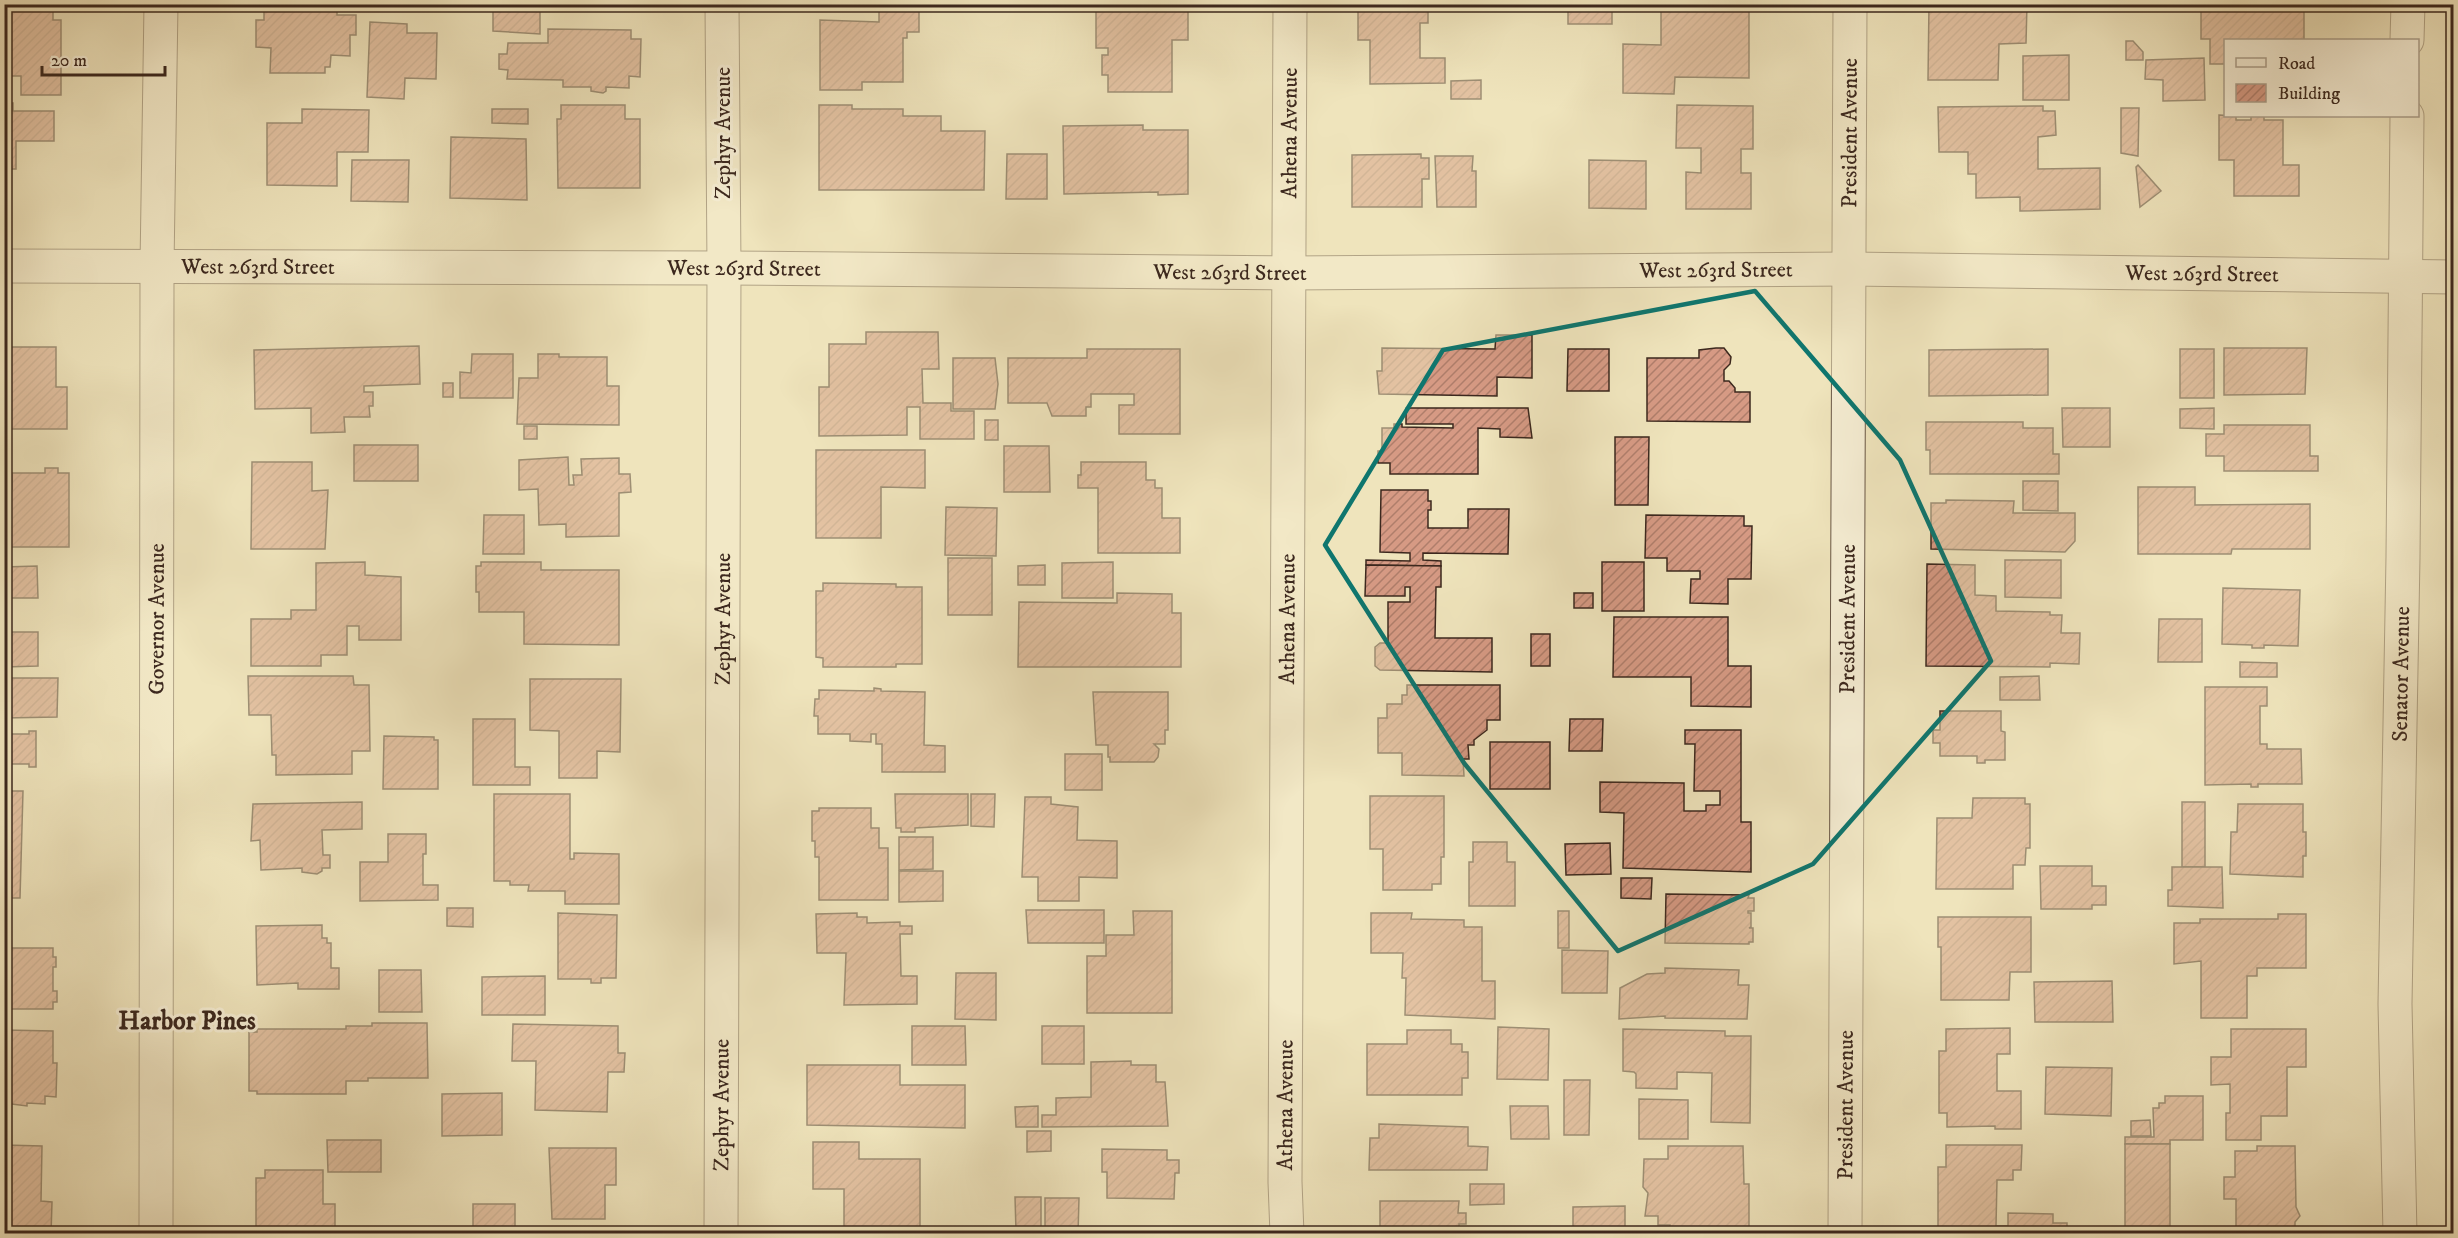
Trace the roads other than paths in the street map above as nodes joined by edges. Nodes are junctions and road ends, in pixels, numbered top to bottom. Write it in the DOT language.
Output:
graph roads {
  1 [pos="161,4"];
  2 [pos="722,4"];
  3 [pos="1290,4"];
  4 [pos="1850,4"];
  5 [pos="2408,4"];
  6 [pos="2408,39"];
  7 [pos="2407,117"];
  8 [pos="4,266"];
  9 [pos="156,266"];
  10 [pos="724,268"];
  11 [pos="1850,269"];
  12 [pos="1289,273"];
  13 [pos="2404,277"];
  14 [pos="2454,277"];
  15 [pos="156,1233"];
  16 [pos="720,1233"];
  17 [pos="1287,1233"];
  18 [pos="1845,1233"];
  19 [pos="2400,1233"];
  1 -- 9 [label="street, Governor Avenue"];
  2 -- 10 [label="street, Zephyr Avenue"];
  3 -- 12 [label="street, Athena Avenue"];
  4 -- 11 [label="street, President Avenue"];
  5 -- 6 [label="street"];
  7 -- 13 [label="street, Senator Avenue"];
  8 -- 9 [label="street, West 263rd Street"];
  9 -- 10 [label="street, West 263rd Street"];
  9 -- 15 [label="street, Governor Avenue"];
  10 -- 12 [label="street, West 263rd Street"];
  10 -- 16 [label="street, Zephyr Avenue"];
  11 -- 12 [label="street, West 263rd Street"];
  11 -- 13 [label="street, West 263rd Street"];
  11 -- 18 [label="street, President Avenue"];
  12 -- 17 [label="street, Athena Avenue"];
  13 -- 14 [label="street, West 263rd Street"];
  13 -- 19 [label="street, Senator Avenue"];
}
